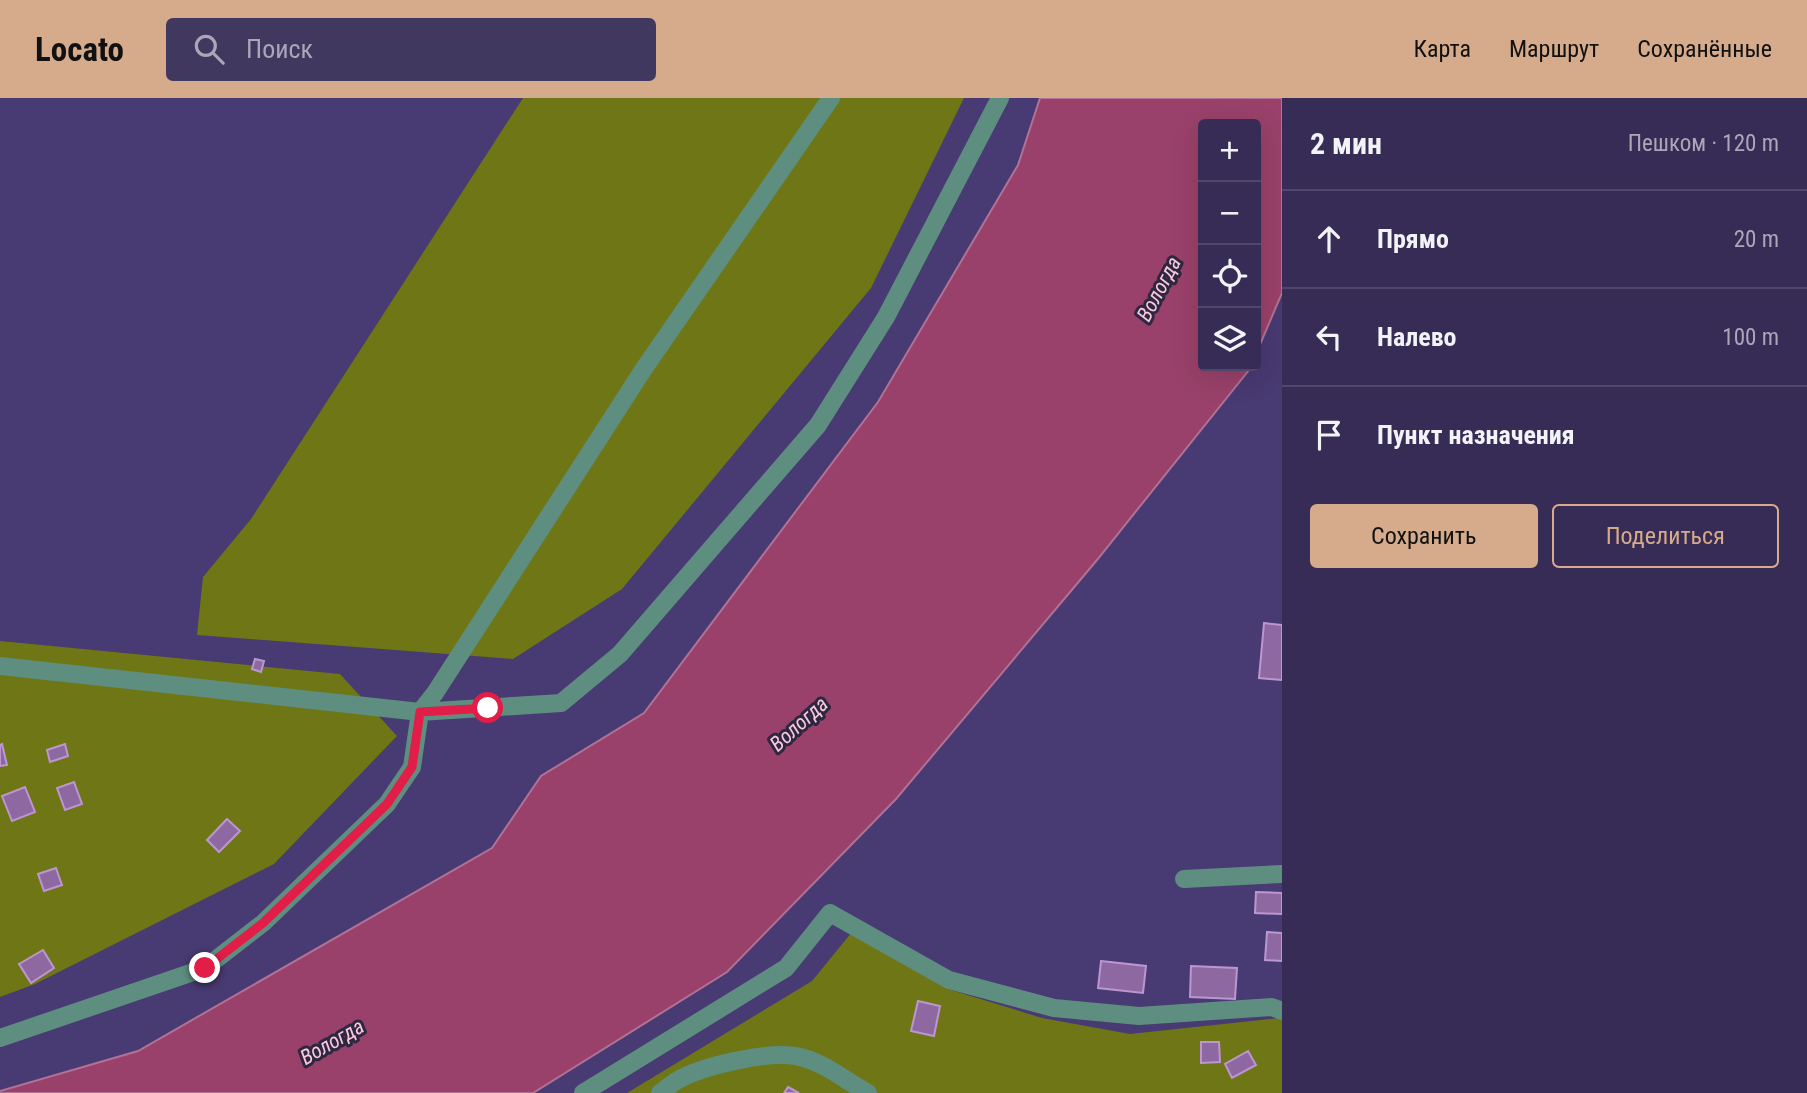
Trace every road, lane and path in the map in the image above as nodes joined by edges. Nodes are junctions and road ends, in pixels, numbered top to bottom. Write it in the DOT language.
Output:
graph roads {
  1 [pos="831,98"];
  2 [pos="1000,98"];
  3 [pos="0,666"];
  4 [pos="420,712"];
  5 [pos="1282,874"];
  6 [pos="1184,879"];
  7 [pos="1282,1011"];
  8 [pos="0,1038"];
  9 [pos="583,1093"];
  10 [pos="660,1093"];
  11 [pos="869,1093"];
  1 -- 4 [label="street"];
  2 -- 4 [label="street"];
  3 -- 4 [label="street"];
  4 -- 8 [label="street"];
  5 -- 6 [label="street"];
  7 -- 9 [label="street"];
  10 -- 11 [label="street"];
}
